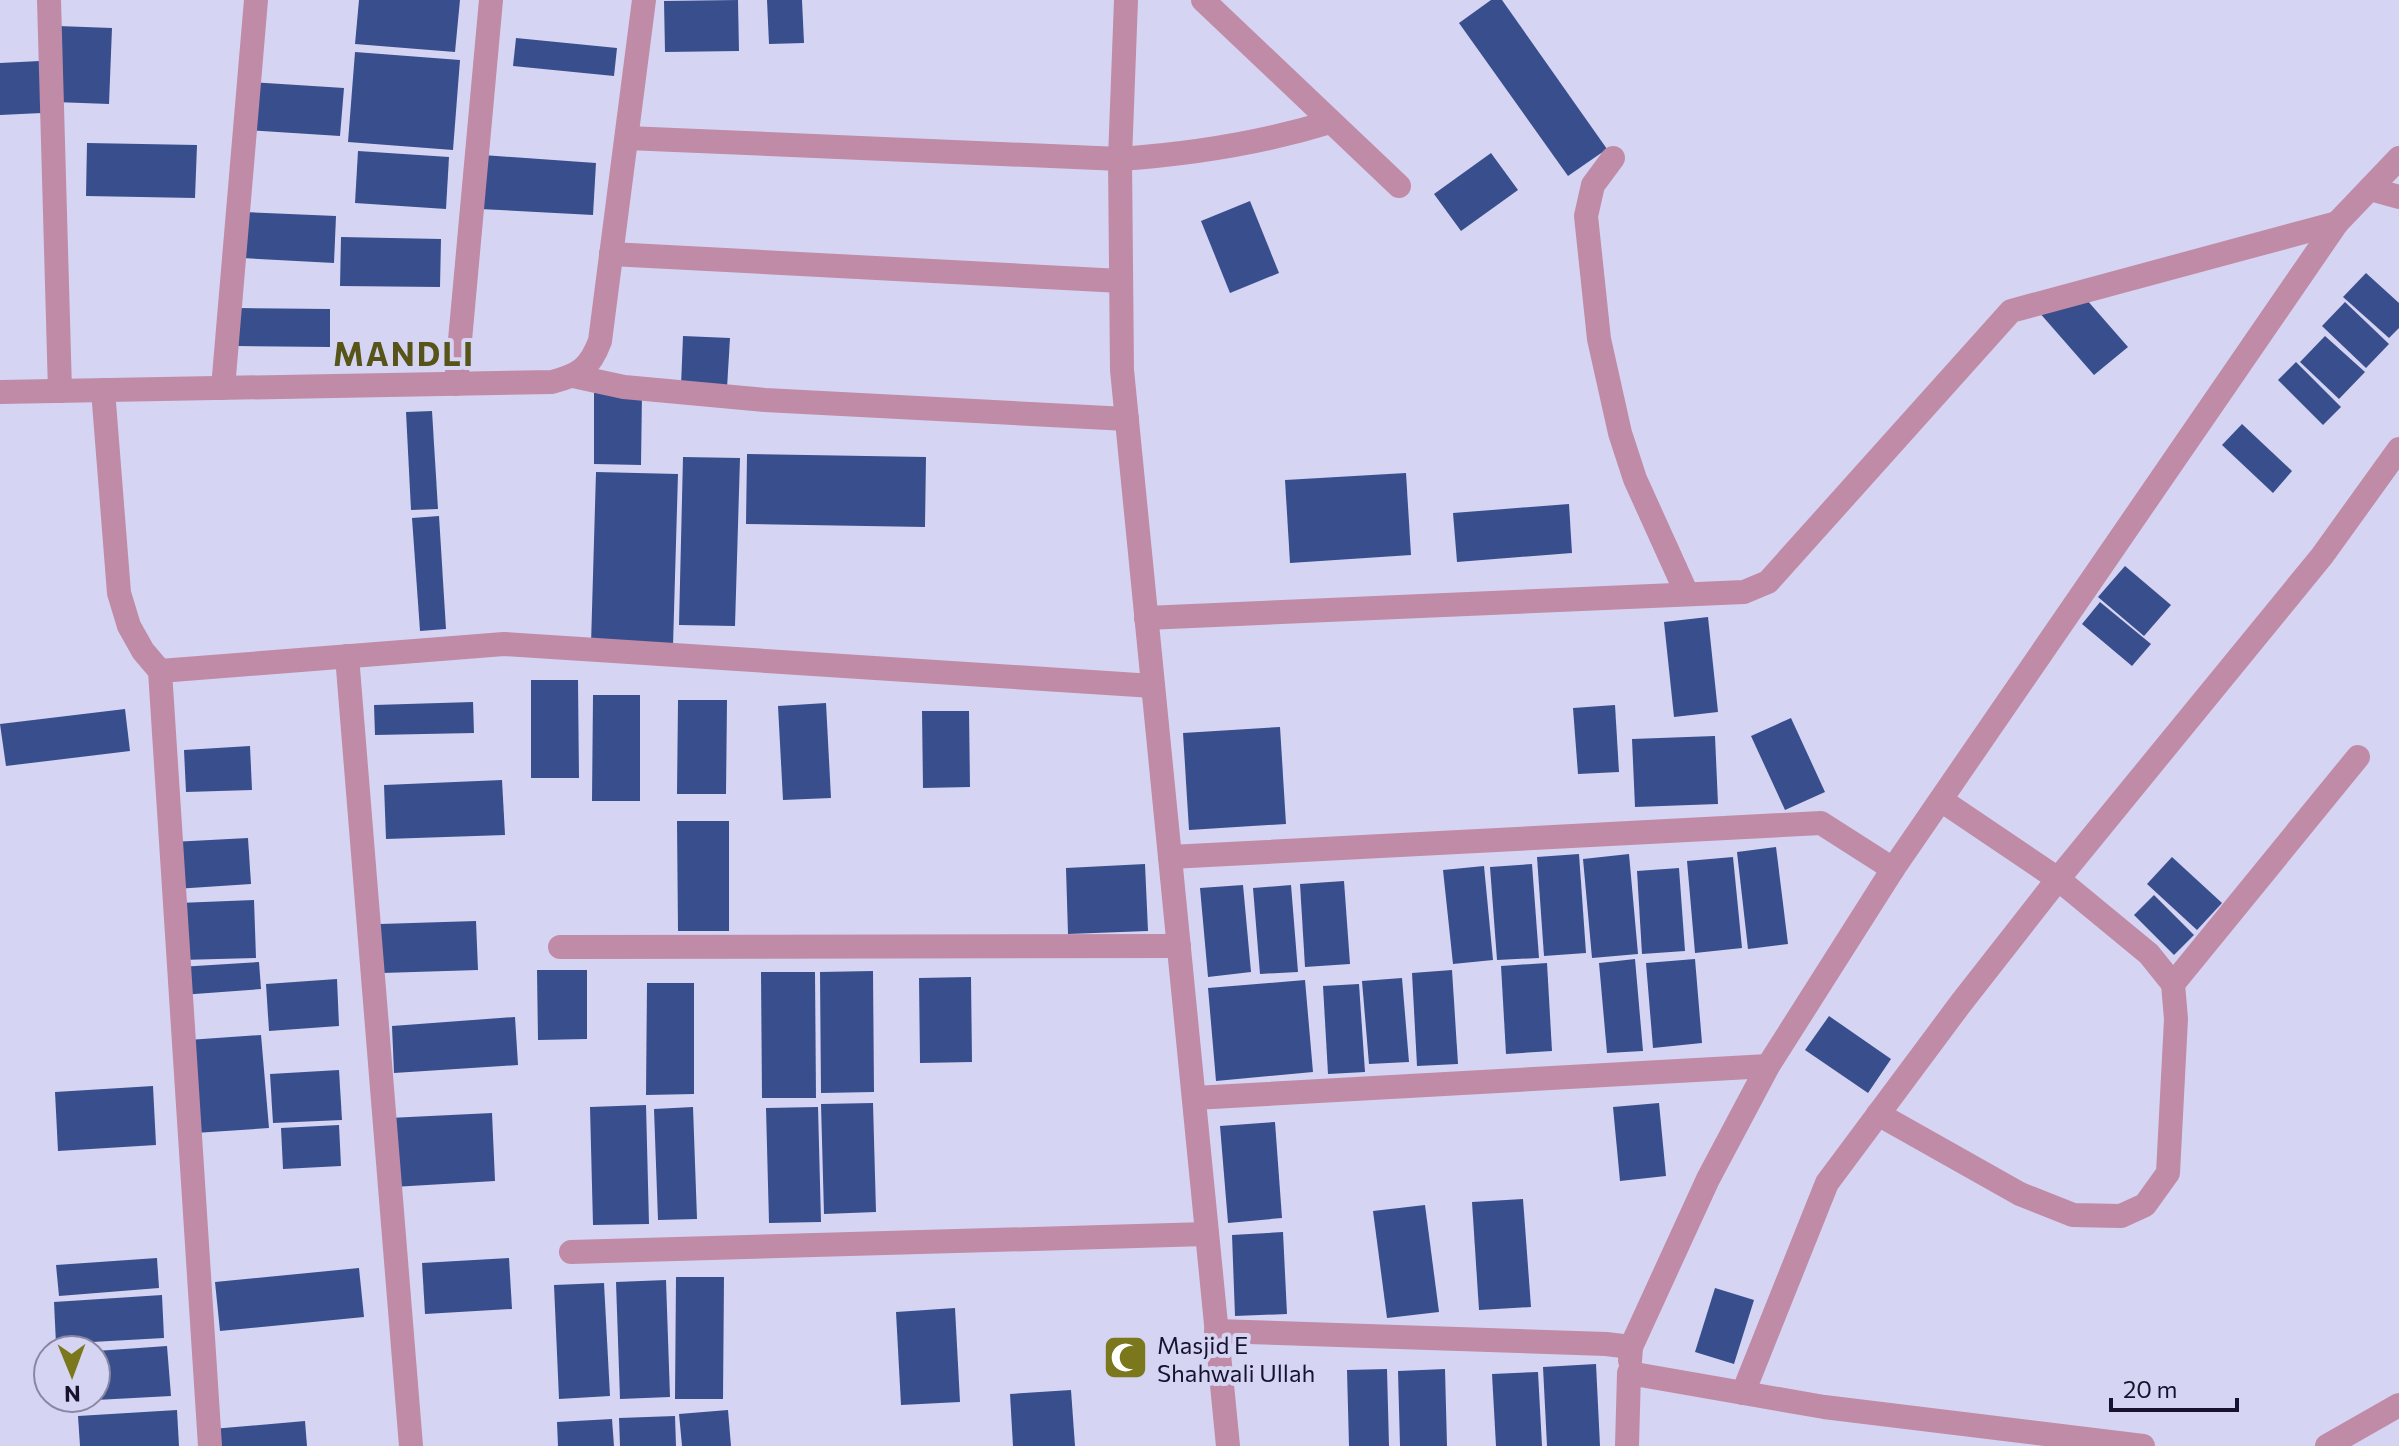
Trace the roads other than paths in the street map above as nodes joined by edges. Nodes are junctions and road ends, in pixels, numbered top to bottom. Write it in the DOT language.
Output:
graph roads {
  1 [pos="49,0"];
  2 [pos="256,0"];
  3 [pos="491,0"];
  4 [pos="644,0"];
  5 [pos="1126,0"];
  6 [pos="1203,0"];
  7 [pos="1330,122"];
  8 [pos="627,138"];
  9 [pos="1613,158"];
  10 [pos="2399,158"];
  11 [pos="1120,159"];
  12 [pos="1399,186"];
  13 [pos="2370,189"];
  14 [pos="2399,197"];
  15 [pos="2337,223"];
  16 [pos="611,254"];
  17 [pos="1121,281"];
  18 [pos="573,376"];
  19 [pos="456,384"];
  20 [pos="223,388"];
  21 [pos="103,390"];
  22 [pos="60,391"];
  23 [pos="0,392"];
  24 [pos="1127,419"];
  25 [pos="2399,449"];
  26 [pos="1687,594"];
  27 [pos="1146,618"];
  28 [pos="347,656"];
  29 [pos="160,671"];
  30 [pos="1153,686"];
  31 [pos="2358,757"];
  32 [pos="1941,800"];
  33 [pos="1170,857"];
  34 [pos="1893,869"];
  35 [pos="2058,879"];
  36 [pos="1179,946"];
  37 [pos="560,947"];
  38 [pos="2173,984"];
  39 [pos="1768,1066"];
  40 [pos="1194,1098"];
  41 [pos="1878,1114"];
  42 [pos="1207,1234"];
  43 [pos="571,1252"];
  44 [pos="1216,1331"];
  45 [pos="1631,1347"];
  46 [pos="1629,1373"];
  47 [pos="1743,1393"];
  48 [pos="2399,1405"];
  49 [pos="210,1446"];
  50 [pos="411,1446"];
  51 [pos="1228,1446"];
  52 [pos="1627,1446"];
  53 [pos="2143,1446"];
  54 [pos="2327,1446"];
  1 -- 22 [label="street"];
  2 -- 20 [label="street"];
  3 -- 19 [label="street"];
  4 -- 8 [label="street"];
  5 -- 11 [label="street"];
  6 -- 7 [label="street"];
  7 -- 11 [label="street"];
  7 -- 12 [label="street"];
  8 -- 11 [label="street"];
  8 -- 16 [label="street"];
  9 -- 26 [label="street"];
  10 -- 13 [label="street"];
  11 -- 17 [label="street"];
  13 -- 14 [label="street"];
  13 -- 15 [label="street"];
  15 -- 26 [label="street"];
  15 -- 32 [label="street"];
  16 -- 17 [label="street"];
  16 -- 18 [label="street"];
  17 -- 24 [label="street"];
  18 -- 19 [label="street"];
  18 -- 24 [label="street"];
  19 -- 20 [label="street"];
  20 -- 21 [label="street"];
  21 -- 22 [label="street"];
  21 -- 29 [label="street"];
  22 -- 23 [label="street"];
  24 -- 27 [label="street"];
  25 -- 35 [label="street"];
  26 -- 27 [label="street"];
  27 -- 30 [label="street"];
  28 -- 29 [label="street"];
  28 -- 30 [label="street"];
  28 -- 50 [label="street"];
  29 -- 49 [label="street"];
  30 -- 33 [label="street"];
  31 -- 38 [label="street"];
  32 -- 34 [label="street"];
  32 -- 35 [label="street"];
  33 -- 34 [label="street"];
  33 -- 36 [label="street"];
  34 -- 39 [label="street"];
  35 -- 38 [label="street"];
  35 -- 41 [label="street"];
  36 -- 37 [label="street"];
  36 -- 40 [label="street"];
  38 -- 41 [label="street"];
  39 -- 40 [label="street"];
  39 -- 45 [label="street"];
  40 -- 42 [label="street"];
  41 -- 47 [label="street"];
  42 -- 43 [label="street"];
  42 -- 44 [label="street"];
  44 -- 45 [label="street"];
  44 -- 51 [label="street"];
  45 -- 46 [label="street"];
  46 -- 47 [label="street"];
  46 -- 52 [label="street"];
  47 -- 53 [label="street"];
  48 -- 54 [label="street"];
}
